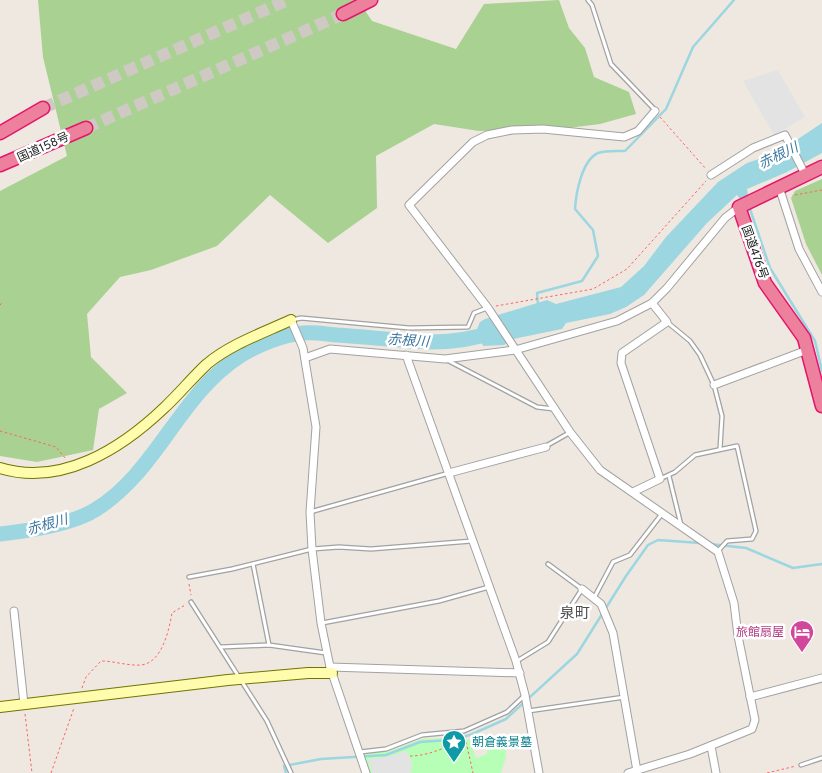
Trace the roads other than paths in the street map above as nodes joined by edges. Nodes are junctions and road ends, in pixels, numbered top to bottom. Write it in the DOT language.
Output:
graph roads {
  1 [pos="371,0"];
  2 [pos="588,0"];
  3 [pos="343,14"];
  4 [pos="43,108"];
  5 [pos="655,111"];
  6 [pos="86,128"];
  7 [pos="0,133"];
  8 [pos="0,165"];
  9 [pos="822,167"];
  10 [pos="805,173"];
  11 [pos="711,175"];
  12 [pos="779,187"];
  13 [pos="739,208"];
  14 [pos="822,292"];
  15 [pos="652,303"];
  16 [pos="490,310"];
  17 [pos="292,322"];
  18 [pos="667,322"];
  19 [pos="514,347"];
  20 [pos="807,350"];
  21 [pos="406,355"];
  22 [pos="305,358"];
  23 [pos="445,358"];
  24 [pos="714,385"];
  25 [pos="822,406"];
  26 [pos="554,408"];
  27 [pos="570,432"];
  28 [pos="546,447"];
  29 [pos="720,449"];
  30 [pos="0,468"];
  31 [pos="449,473"];
  32 [pos="669,476"];
  33 [pos="660,479"];
  34 [pos="632,492"];
  35 [pos="310,512"];
  36 [pos="661,515"];
  37 [pos="682,528"];
  38 [pos="473,541"];
  39 [pos="312,549"];
  40 [pos="718,552"];
  41 [pos="252,564"];
  42 [pos="548,564"];
  43 [pos="189,577"];
  44 [pos="489,587"];
  45 [pos="582,589"];
  46 [pos="594,598"];
  47 [pos="191,602"];
  48 [pos="14,611"];
  49 [pos="321,623"];
  50 [pos="269,645"];
  51 [pos="220,647"];
  52 [pos="326,653"];
  53 [pos="516,662"];
  54 [pos="331,670"];
  55 [pos="520,673"];
  56 [pos="822,678"];
  57 [pos="240,679"];
  58 [pos="525,695"];
  59 [pos="626,697"];
  60 [pos="750,697"];
  61 [pos="24,704"];
  62 [pos="0,707"];
  63 [pos="528,711"];
  64 [pos="711,746"];
  65 [pos="360,752"];
  66 [pos="822,758"];
  67 [pos="801,765"];
  68 [pos="637,771"];
  69 [pos="291,773"];
  70 [pos="366,773"];
  71 [pos="539,773"];
  72 [pos="628,773"];
  73 [pos="716,773"];
  1 -- 3 [label="highway"];
  2 -- 5 [label="lane"];
  4 -- 7 [label="highway"];
  5 -- 16 [label="street"];
  6 -- 8 [label="highway, 国道158号"];
  9 -- 10 [label="highway"];
  10 -- 11 [label="street"];
  10 -- 12 [label="highway"];
  12 -- 13 [label="highway"];
  12 -- 14 [label="street"];
  13 -- 15 [label="street"];
  13 -- 20 [label="highway, 国道476号"];
  15 -- 18 [label="street"];
  15 -- 19 [label="street"];
  16 -- 17 [label="lane"];
  16 -- 19 [label="street"];
  17 -- 22 [label="street"];
  17 -- 30 [label="street"];
  18 -- 24 [label="lane"];
  18 -- 33 [label="street"];
  19 -- 23 [label="street"];
  19 -- 26 [label="street"];
  20 -- 24 [label="street"];
  20 -- 25 [label="highway, 国道476号"];
  21 -- 22 [label="street"];
  21 -- 23 [label="street"];
  21 -- 31 [label="street"];
  22 -- 35 [label="street"];
  23 -- 26 [label="lane"];
  24 -- 29 [label="lane"];
  26 -- 27 [label="street"];
  27 -- 28 [label="lane"];
  27 -- 34 [label="street"];
  28 -- 31 [label="street"];
  29 -- 32 [label="lane"];
  29 -- 40 [label="lane"];
  31 -- 35 [label="lane"];
  31 -- 38 [label="street"];
  32 -- 33 [label="lane"];
  32 -- 37 [label="lane"];
  33 -- 34 [label="street"];
  34 -- 36 [label="street"];
  35 -- 39 [label="street"];
  36 -- 37 [label="street"];
  36 -- 46 [label="lane"];
  37 -- 40 [label="street"];
  38 -- 39 [label="lane"];
  38 -- 44 [label="street"];
  39 -- 41 [label="lane"];
  39 -- 49 [label="street"];
  40 -- 60 [label="street"];
  41 -- 43 [label="lane"];
  41 -- 50 [label="lane"];
  42 -- 45 [label="lane"];
  44 -- 49 [label="lane"];
  44 -- 53 [label="street"];
  45 -- 46 [label="street"];
  45 -- 53 [label="lane"];
  46 -- 59 [label="street"];
  47 -- 51 [label="lane"];
  48 -- 61 [label="street"];
  49 -- 52 [label="street"];
  50 -- 51 [label="lane"];
  50 -- 52 [label="lane"];
  51 -- 57 [label="lane"];
  52 -- 54 [label="street"];
  53 -- 55 [label="street"];
  54 -- 55 [label="street"];
  54 -- 57 [label="street"];
  54 -- 65 [label="street"];
  55 -- 58 [label="street"];
  56 -- 60 [label="street"];
  57 -- 61 [label="street"];
  57 -- 69 [label="lane"];
  58 -- 63 [label="street"];
  58 -- 65 [label="lane"];
  59 -- 63 [label="lane"];
  59 -- 68 [label="street"];
  60 -- 64 [label="street"];
  61 -- 62 [label="street"];
  63 -- 71 [label="street"];
  64 -- 68 [label="street"];
  64 -- 73 [label="street"];
  65 -- 70 [label="street"];
  66 -- 67 [label="lane"];
  68 -- 72 [label="street"];
}
